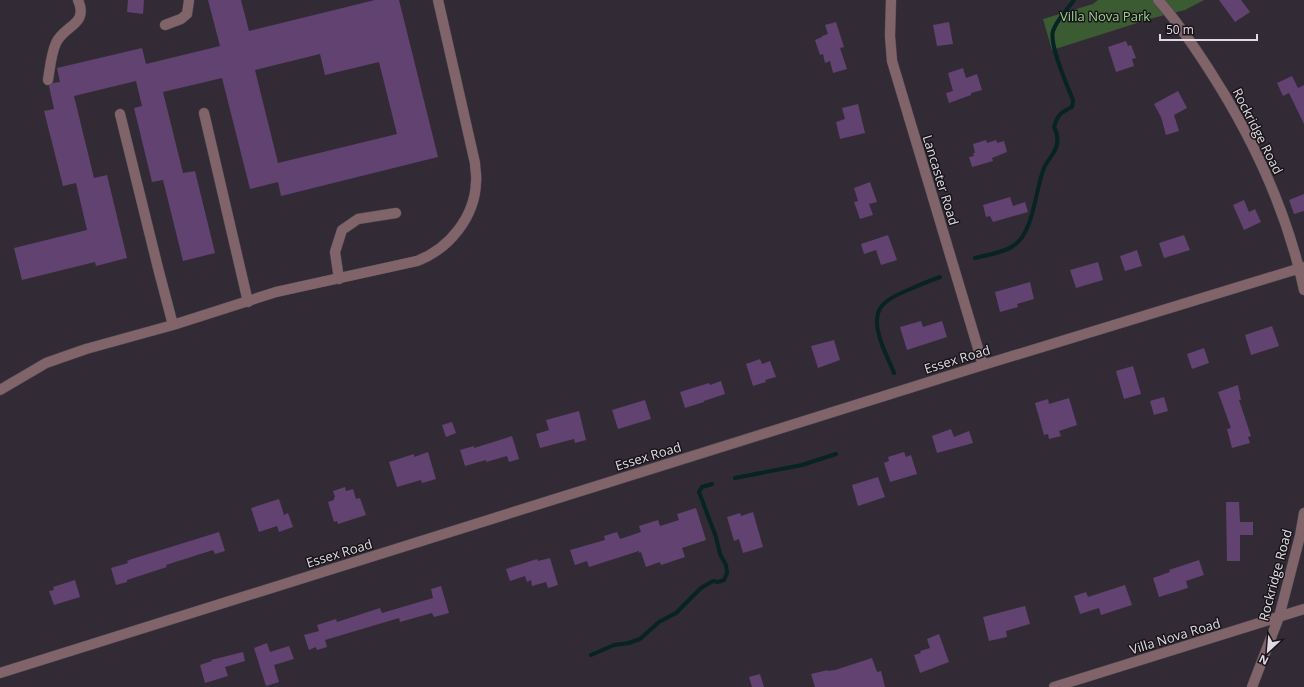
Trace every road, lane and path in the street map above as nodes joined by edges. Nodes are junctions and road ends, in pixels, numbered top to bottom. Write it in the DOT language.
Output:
graph roads {
  1 [pos="78,0"];
  2 [pos="189,0"];
  3 [pos="438,0"];
  4 [pos="891,0"];
  5 [pos="1158,0"];
  6 [pos="165,25"];
  7 [pos="48,80"];
  8 [pos="204,113"];
  9 [pos="120,114"];
  10 [pos="396,213"];
  11 [pos="1302,267"];
  12 [pos="339,279"];
  13 [pos="1304,290"];
  14 [pos="248,302"];
  15 [pos="173,325"];
  16 [pos="983,365"];
  17 [pos="0,390"];
  18 [pos="1304,513"];
  19 [pos="1304,609"];
  20 [pos="1279,617"];
  21 [pos="0,673"];
  22 [pos="1054,687"];
  23 [pos="1252,687"];
  1 -- 7 [label="street"];
  2 -- 6 [label="street"];
  3 -- 12 [label="street"];
  4 -- 16 [label="street, Lancaster Road"];
  5 -- 11 [label="street, Rockridge Road"];
  8 -- 14 [label="street"];
  9 -- 15 [label="street"];
  10 -- 12 [label="street"];
  11 -- 13 [label="street, Rockridge Road"];
  11 -- 16 [label="street, Essex Road"];
  12 -- 14 [label="street"];
  14 -- 15 [label="street"];
  15 -- 17 [label="street"];
  16 -- 21 [label="street, Essex Road"];
  18 -- 20 [label="street, Rockridge Road"];
  19 -- 20 [label="street, Villa Nova Road"];
  20 -- 22 [label="street, Villa Nova Road"];
  20 -- 23 [label="street, Rockridge Road"];
}
